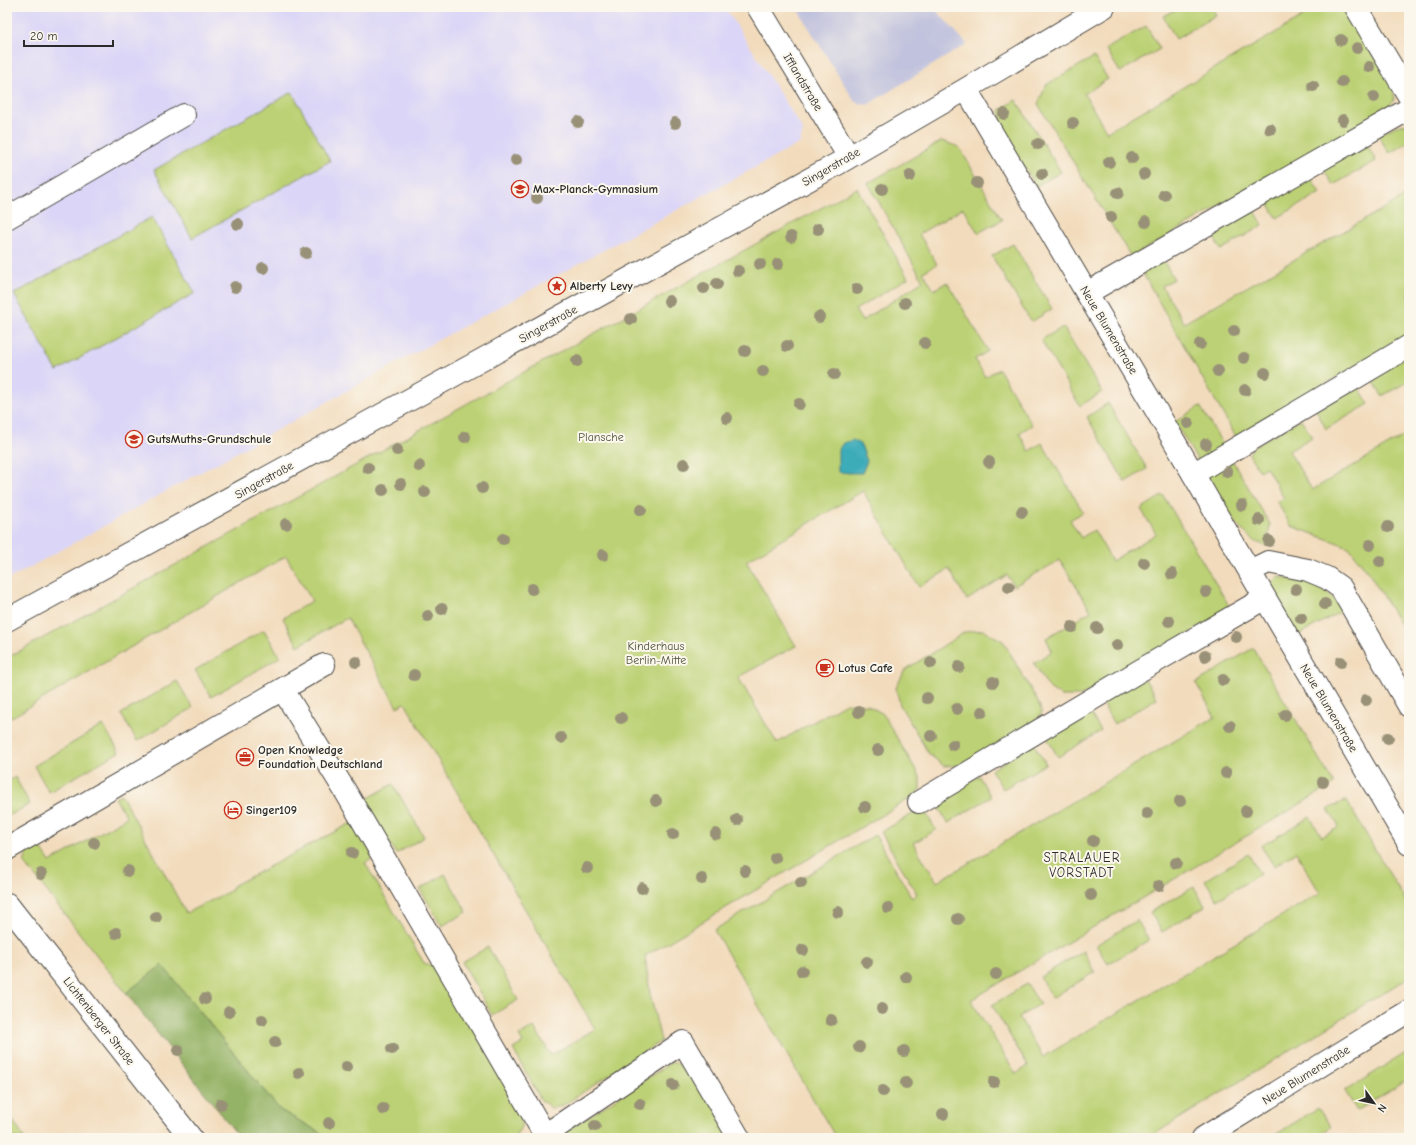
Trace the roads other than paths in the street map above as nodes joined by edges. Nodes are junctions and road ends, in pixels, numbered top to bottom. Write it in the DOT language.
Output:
graph roads {
  1 [pos="758,7"];
  2 [pos="1104,7"];
  3 [pos="1356,7"];
  4 [pos="966,89"];
  5 [pos="1409,96"];
  6 [pos="1409,109"];
  7 [pos="184,115"];
  8 [pos="849,157"];
  9 [pos="7,218"];
  10 [pos="1087,293"];
  11 [pos="1409,346"];
  12 [pos="1193,474"];
  13 [pos="1250,571"];
  14 [pos="1265,598"];
  15 [pos="7,620"];
  16 [pos="324,666"];
  17 [pos="283,690"];
  18 [pos="1409,706"];
  19 [pos="919,802"];
  20 [pos="1409,844"];
  21 [pos="7,849"];
  22 [pos="7,904"];
  23 [pos="1409,1011"];
  24 [pos="544,1136"];
  25 [pos="191,1138"];
  26 [pos="739,1138"];
  27 [pos="1203,1138"];
  1 -- 8 [label="street, Ifflandstraße"];
  2 -- 4 [label="street, Singerstraße"];
  3 -- 5 [label="street"];
  4 -- 8 [label="street, Singerstraße"];
  4 -- 10 [label="street, Neue Blumenstraße"];
  6 -- 10 [label="street"];
  7 -- 9 [label="street"];
  8 -- 15 [label="street, Singerstraße"];
  10 -- 12 [label="street, Neue Blumenstraße"];
  11 -- 12 [label="street"];
  12 -- 13 [label="street, Neue Blumenstraße"];
  13 -- 14 [label="street, Neue Blumenstraße"];
  13 -- 18 [label="street"];
  14 -- 19 [label="street"];
  14 -- 20 [label="street, Neue Blumenstraße"];
  16 -- 17 [label="street"];
  17 -- 21 [label="street"];
  17 -- 24 [label="street"];
  22 -- 25 [label="street, Lichtenberger Straße"];
  23 -- 27 [label="street, Neue Blumenstraße"];
  24 -- 26 [label="street"];
}
